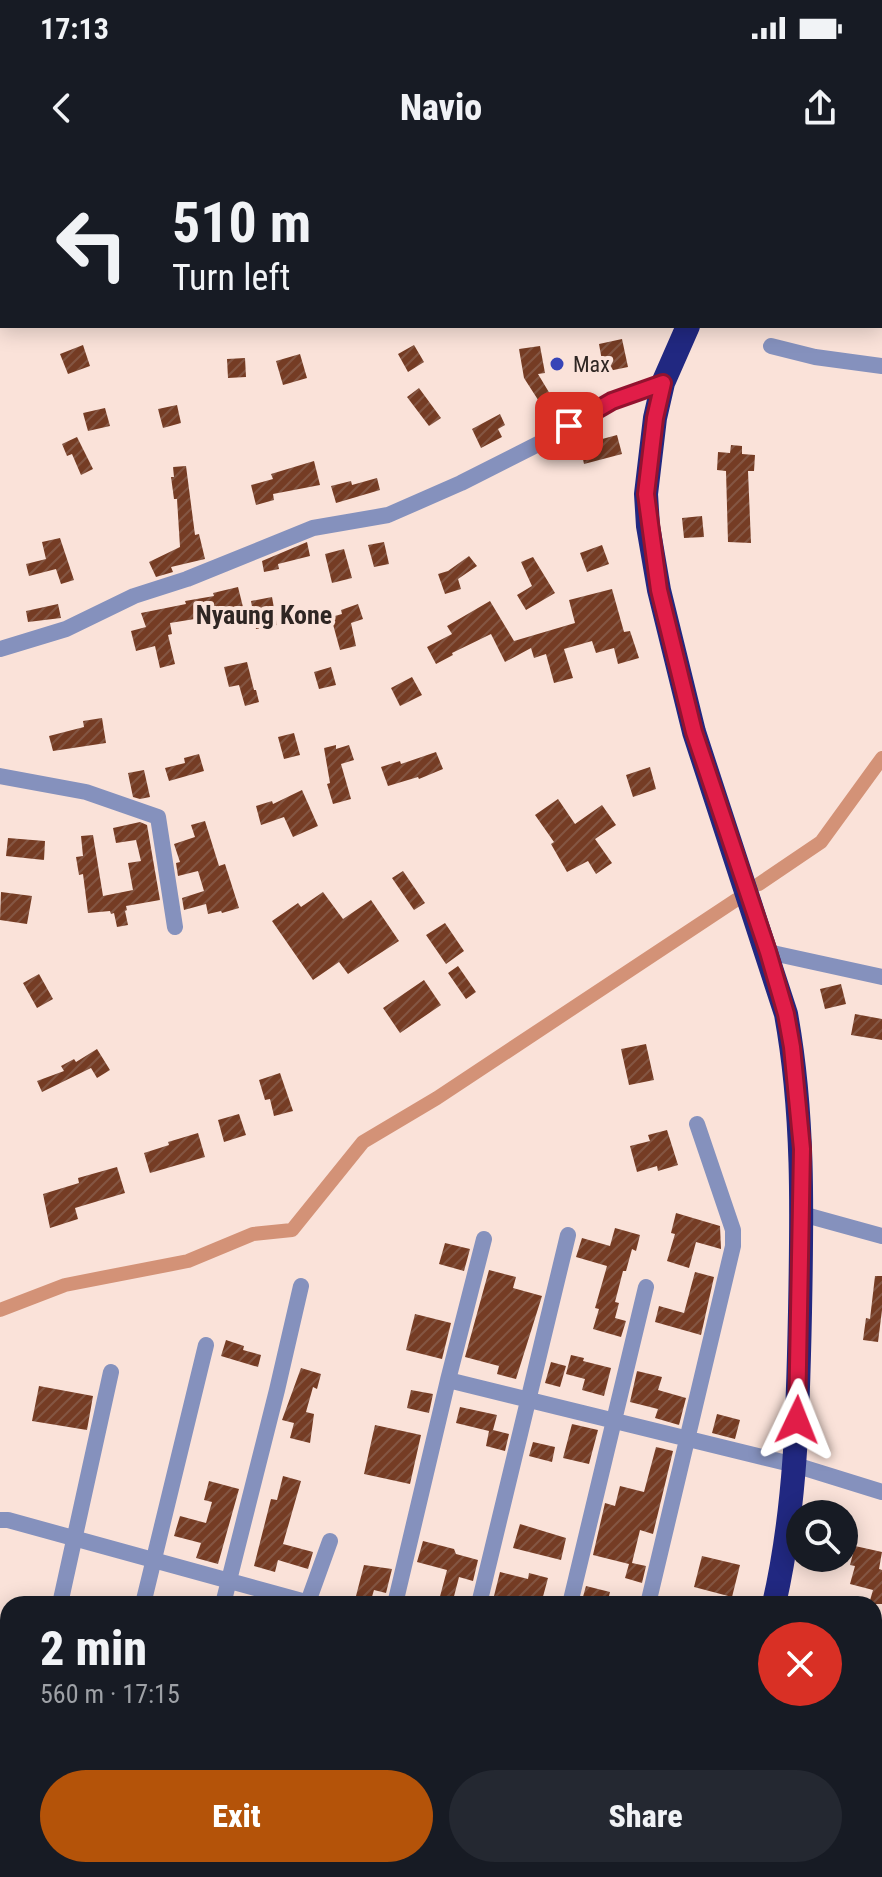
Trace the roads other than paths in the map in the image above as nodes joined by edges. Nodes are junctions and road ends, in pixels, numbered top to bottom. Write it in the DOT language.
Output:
graph roads {
  1 [pos="687,328"];
  2 [pos="771,346"];
  3 [pos="882,366"];
  4 [pos="663,383"];
  5 [pos="0,649"];
  6 [pos="0,776"];
  7 [pos="175,927"];
  8 [pos="768,952"];
  9 [pos="882,977"];
  10 [pos="697,1124"];
  11 [pos="802,1214"];
  12 [pos="568,1235"];
  13 [pos="882,1236"];
  14 [pos="484,1239"];
  15 [pos="301,1286"];
  16 [pos="646,1287"];
  17 [pos="206,1345"];
  18 [pos="111,1372"];
  19 [pos="448,1380"];
  20 [pos="530,1401"];
  21 [pos="614,1422"];
  22 [pos="687,1439"];
  23 [pos="795,1465"];
  24 [pos="882,1492"];
  25 [pos="0,1520"];
  26 [pos="73,1539"];
  27 [pos="330,1541"];
  28 [pos="154,1560"];
  29 [pos="228,1581"];
  30 [pos="62,1596"];
  31 [pos="145,1596"];
  32 [pos="225,1596"];
  33 [pos="284,1596"];
  34 [pos="312,1596"];
  35 [pos="397,1596"];
  36 [pos="481,1596"];
  37 [pos="572,1596"];
  38 [pos="650,1596"];
  39 [pos="776,1596"];
  1 -- 4 [label="highway"];
  2 -- 3 [label="street"];
  4 -- 5 [label="street"];
  4 -- 8 [label="highway"];
  6 -- 7 [label="street"];
  8 -- 9 [label="street"];
  8 -- 11 [label="highway"];
  10 -- 22 [label="street"];
  11 -- 13 [label="street"];
  11 -- 23 [label="highway"];
  12 -- 20 [label="street"];
  14 -- 19 [label="street"];
  15 -- 29 [label="street"];
  16 -- 21 [label="street"];
  17 -- 28 [label="street"];
  18 -- 26 [label="street"];
  19 -- 20 [label="street"];
  19 -- 35 [label="street"];
  20 -- 21 [label="street"];
  20 -- 36 [label="street"];
  21 -- 22 [label="street"];
  21 -- 37 [label="street"];
  22 -- 23 [label="street"];
  22 -- 38 [label="street"];
  23 -- 24 [label="street"];
  23 -- 39 [label="highway"];
  25 -- 26 [label="street"];
  26 -- 28 [label="street"];
  26 -- 30 [label="street"];
  27 -- 34 [label="street"];
  28 -- 29 [label="street"];
  28 -- 31 [label="street"];
  29 -- 32 [label="street"];
  29 -- 33 [label="street"];
}
